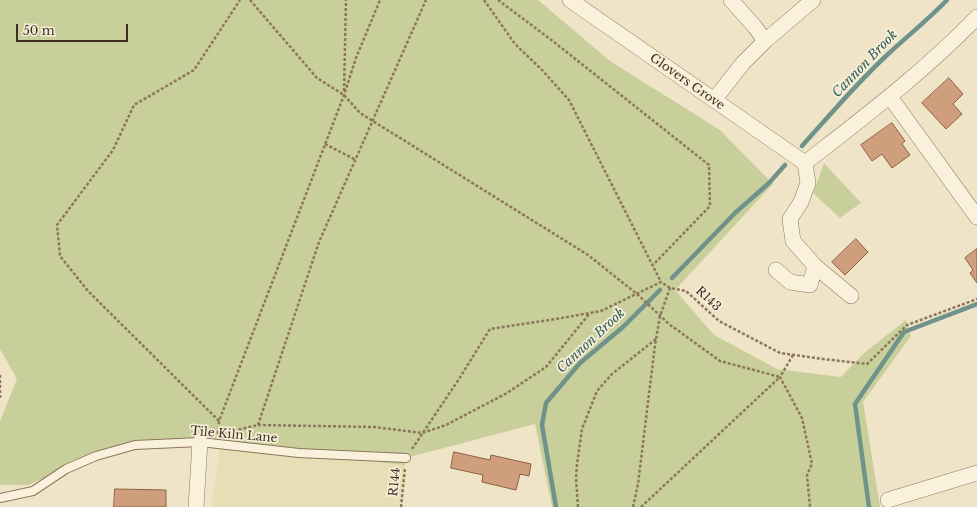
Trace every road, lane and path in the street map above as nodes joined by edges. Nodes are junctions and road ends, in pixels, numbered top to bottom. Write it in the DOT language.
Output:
graph roads {
  1 [pos="240,0"];
  2 [pos="250,0"];
  3 [pos="346,0"];
  4 [pos="380,0"];
  5 [pos="426,0"];
  6 [pos="484,0"];
  7 [pos="498,0"];
  8 [pos="570,0"];
  9 [pos="731,0"];
  10 [pos="812,0"];
  11 [pos="977,17"];
  12 [pos="765,41"];
  13 [pos="344,95"];
  14 [pos="890,97"];
  15 [pos="714,100"];
  16 [pos="373,121"];
  17 [pos="325,144"];
  18 [pos="356,160"];
  19 [pos="805,164"];
  20 [pos="977,217"];
  21 [pos="652,266"];
  22 [pos="815,266"];
  23 [pos="776,270"];
  24 [pos="661,282"];
  25 [pos="670,288"];
  26 [pos="638,295"];
  27 [pos="851,296"];
  28 [pos="977,299"];
  29 [pos="590,313"];
  30 [pos="660,316"];
  31 [pos="656,339"];
  32 [pos="794,355"];
  33 [pos="0,375"];
  34 [pos="780,377"];
  35 [pos="0,398"];
  36 [pos="219,421"];
  37 [pos="258,425"];
  38 [pos="422,433"];
  39 [pos="200,442"];
  40 [pos="406,458"];
  41 [pos="977,473"];
  42 [pos="0,498"];
  43 [pos="888,500"];
  44 [pos="196,507"];
  45 [pos="401,507"];
  46 [pos="578,507"];
  47 [pos="633,507"];
  48 [pos="641,507"];
  49 [pos="810,507"];
  1 -- 36 [label="path"];
  2 -- 13 [label="path"];
  3 -- 13 [label="path"];
  4 -- 13 [label="path"];
  5 -- 16 [label="path"];
  6 -- 21 [label="path"];
  7 -- 21 [label="path"];
  8 -- 15 [label="street, Glovers Grove"];
  9 -- 12 [label="street"];
  10 -- 12 [label="street"];
  11 -- 14 [label="street"];
  12 -- 15 [label="street"];
  13 -- 16 [label="path"];
  13 -- 17 [label="path"];
  14 -- 19 [label="street"];
  14 -- 20 [label="street"];
  15 -- 19 [label="street, Glovers Grove"];
  16 -- 18 [label="path"];
  16 -- 26 [label="path"];
  17 -- 18 [label="path"];
  17 -- 36 [label="path"];
  18 -- 37 [label="path"];
  19 -- 22 [label="street"];
  21 -- 24 [label="path"];
  22 -- 23 [label="street"];
  22 -- 27 [label="street"];
  24 -- 25 [label="path, R143"];
  24 -- 26 [label="path"];
  25 -- 30 [label="path"];
  25 -- 32 [label="path, R143"];
  26 -- 29 [label="path"];
  26 -- 30 [label="path"];
  28 -- 32 [label="path, R143"];
  29 -- 38 [label="path"];
  29 -- 38 [label="path"];
  30 -- 31 [label="path"];
  30 -- 34 [label="path"];
  31 -- 46 [label="path"];
  31 -- 47 [label="path"];
  32 -- 34 [label="path"];
  33 -- 35 [label="path"];
  34 -- 48 [label="path"];
  34 -- 49 [label="path"];
  36 -- 37 [label="path"];
  37 -- 38 [label="path"];
  38 -- 40 [label="path"];
  39 -- 40 [label="lane, Tile Kiln Lane"];
  39 -- 42 [label="lane, Tile Kiln Lane"];
  39 -- 44 [label="street"];
  40 -- 45 [label="path, R144"];
  41 -- 43 [label="street"];
}
